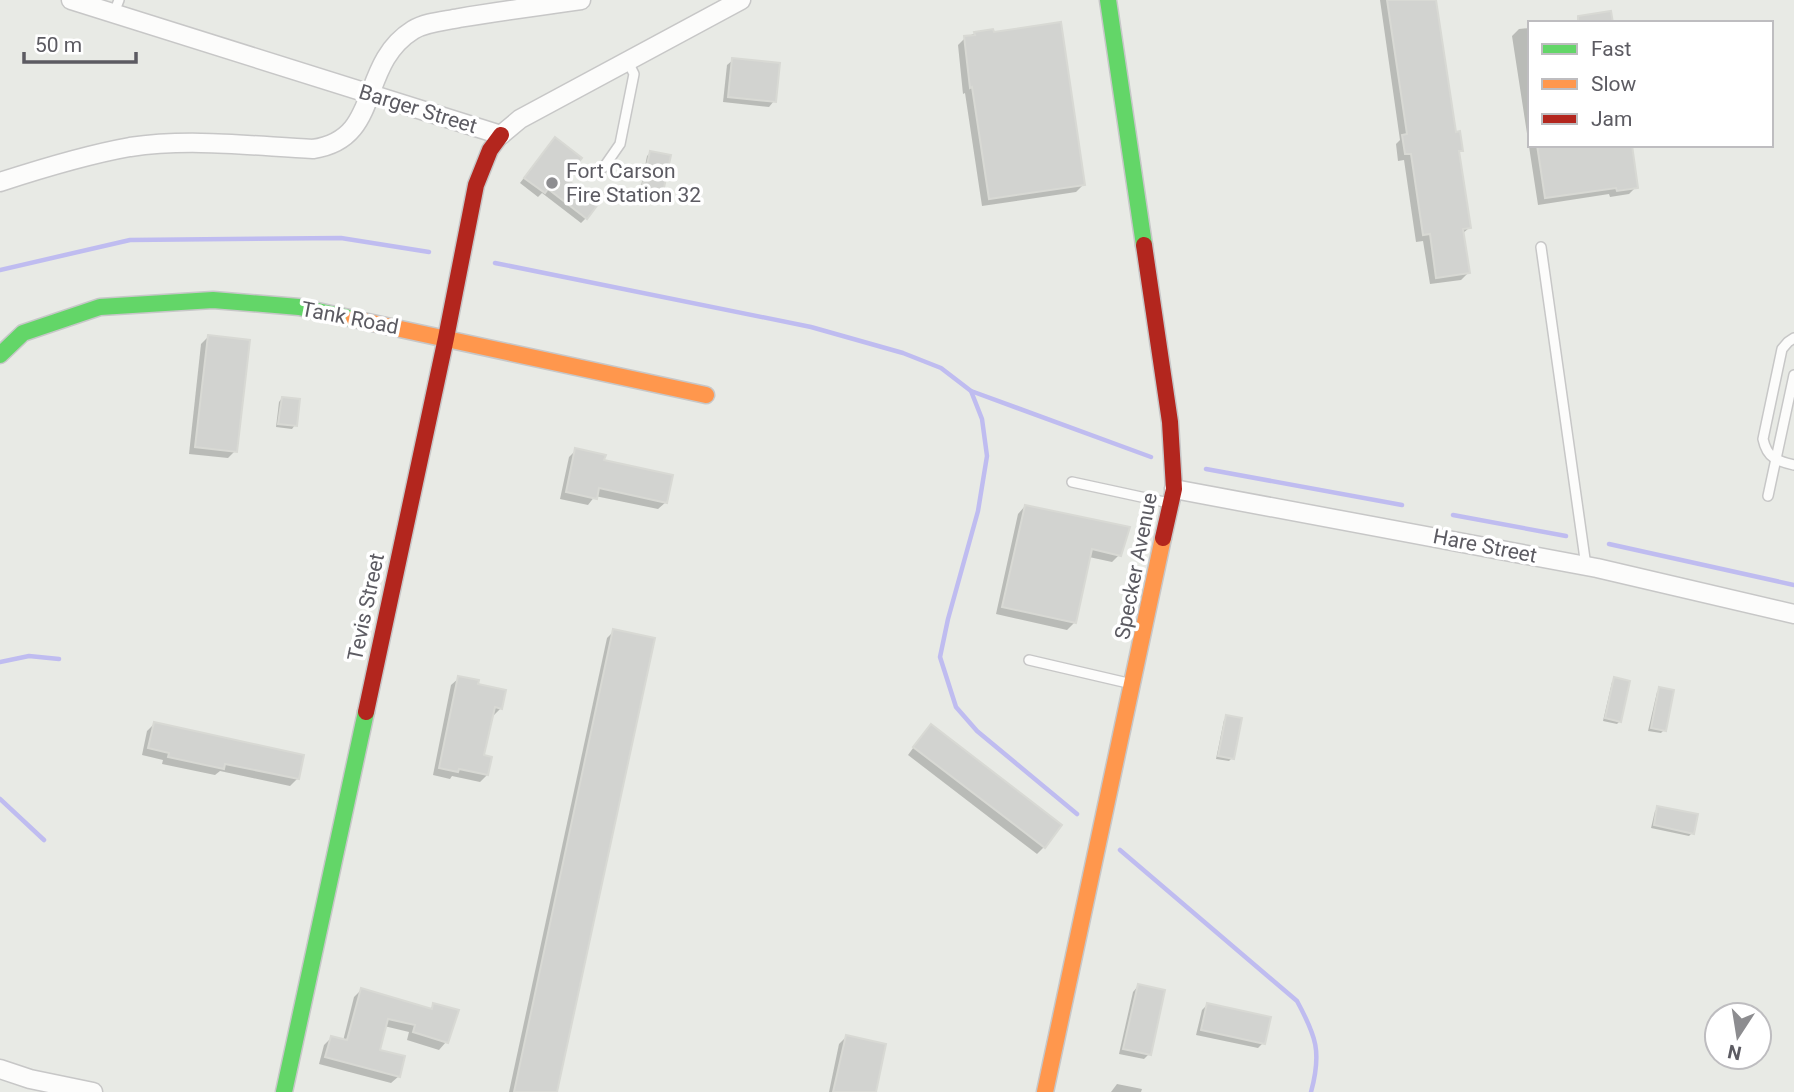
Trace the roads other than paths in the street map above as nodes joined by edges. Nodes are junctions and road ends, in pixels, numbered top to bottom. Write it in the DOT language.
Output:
graph roads {
  1 [pos="71,0"];
  2 [pos="581,0"];
  3 [pos="741,0"];
  4 [pos="1108,0"];
  5 [pos="116,7"];
  6 [pos="627,60"];
  7 [pos="369,94"];
  8 [pos="501,135"];
  9 [pos="604,167"];
  10 [pos="0,182"];
  11 [pos="1541,247"];
  12 [pos="446,338"];
  13 [pos="1794,338"];
  14 [pos="0,355"];
  15 [pos="1794,375"];
  16 [pos="706,395"];
  17 [pos="1776,461"];
  18 [pos="1794,465"];
  19 [pos="1072,482"];
  20 [pos="1768,496"];
  21 [pos="1172,497"];
  22 [pos="1586,566"];
  23 [pos="1794,614"];
  24 [pos="1029,660"];
  25 [pos="1133,684"];
  26 [pos="0,1069"];
  27 [pos="93,1092"];
  28 [pos="284,1092"];
  29 [pos="1045,1092"];
  1 -- 5 [label="street, Barger Street"];
  2 -- 7 [label="street"];
  3 -- 6 [label="street, Barger Street"];
  4 -- 21 [label="street, Specker Avenue"];
  5 -- 7 [label="street, Barger Street"];
  6 -- 8 [label="street, Barger Street"];
  6 -- 9 [label="lane"];
  7 -- 8 [label="street, Barger Street"];
  7 -- 10 [label="street"];
  8 -- 12 [label="street, Tevis Street"];
  11 -- 22 [label="lane"];
  12 -- 14 [label="street, Tank Road"];
  12 -- 16 [label="street, Tank Road"];
  12 -- 28 [label="street, Tevis Street"];
  13 -- 17 [label="lane"];
  15 -- 17 [label="lane"];
  17 -- 18 [label="lane"];
  17 -- 20 [label="lane"];
  19 -- 21 [label="lane"];
  21 -- 22 [label="street, Hare Street"];
  21 -- 25 [label="street, Specker Avenue"];
  22 -- 23 [label="street, Hare Street"];
  24 -- 25 [label="lane"];
  25 -- 29 [label="street, Specker Avenue"];
  26 -- 27 [label="street"];
}
